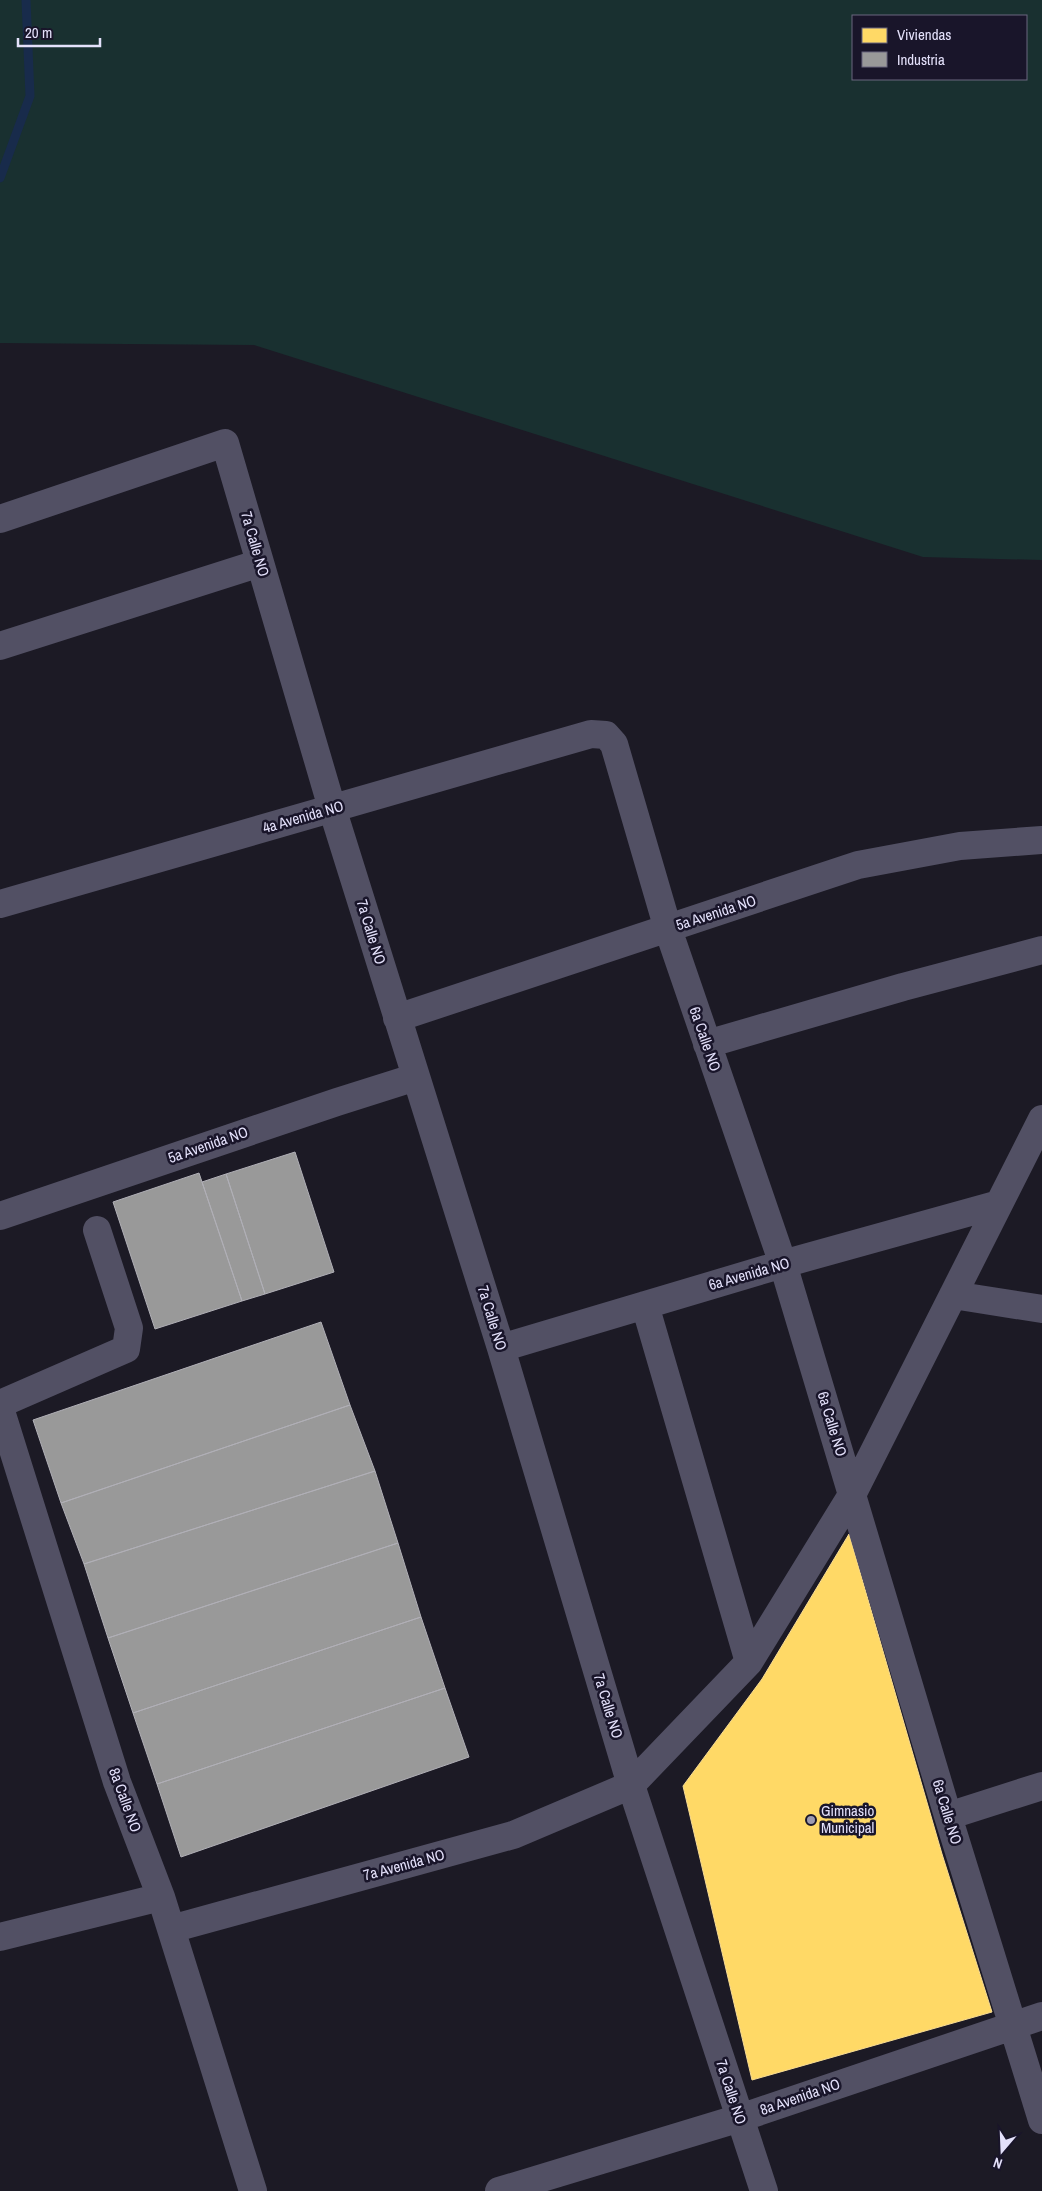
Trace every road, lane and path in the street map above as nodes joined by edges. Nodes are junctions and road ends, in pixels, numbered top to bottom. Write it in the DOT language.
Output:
graph roads {
  1 [pos="0,520"];
  2 [pos="260,563"];
  3 [pos="1,644"];
  4 [pos="606,735"];
  5 [pos="332,808"];
  6 [pos="1042,840"];
  7 [pos="0,904"];
  8 [pos="668,929"];
  9 [pos="1042,950"];
  10 [pos="397,1018"];
  11 [pos="707,1044"];
  12 [pos="416,1077"];
  13 [pos="1042,1118"];
  14 [pos="999,1204"];
  15 [pos="0,1216"];
  16 [pos="97,1230"];
  17 [pos="783,1264"];
  18 [pos="952,1295"];
  19 [pos="645,1305"];
  20 [pos="1042,1309"];
  21 [pos="501,1348"];
  22 [pos="0,1404"];
  23 [pos="0,1408"];
  24 [pos="853,1493"];
  25 [pos="749,1662"];
  26 [pos="631,1785"];
  27 [pos="1042,1786"];
  28 [pos="948,1816"];
  29 [pos="161,1897"];
  30 [pos="171,1929"];
  31 [pos="0,1937"];
  32 [pos="1042,2016"];
  33 [pos="1012,2026"];
  34 [pos="740,2118"];
  35 [pos="1042,2120"];
  36 [pos="253,2191"];
  37 [pos="499,2191"];
  38 [pos="764,2191"];
  1 -- 2 [label="street, 7a Calle NO"];
  2 -- 3 [label="street"];
  2 -- 5 [label="street, 7a Calle NO"];
  4 -- 5 [label="street, 4a Avenida NO"];
  4 -- 8 [label="street, 6a Calle NO"];
  5 -- 7 [label="street, 4a Avenida NO"];
  5 -- 10 [label="street, 7a Calle NO"];
  6 -- 8 [label="street, 5a Avenida NO"];
  8 -- 10 [label="street, 5a Avenida NO"];
  8 -- 11 [label="street, 6a Calle NO"];
  9 -- 11 [label="street"];
  10 -- 12 [label="street, 7a Calle NO"];
  11 -- 17 [label="street, 6a Calle NO"];
  12 -- 15 [label="street, 5a Avenida NO"];
  12 -- 21 [label="street, 7a Calle NO"];
  13 -- 14 [label="street"];
  14 -- 17 [label="street, 6a Avenida NO"];
  14 -- 18 [label="street"];
  16 -- 22 [label="street"];
  17 -- 19 [label="street, 6a Avenida NO"];
  17 -- 24 [label="street, 6a Calle NO"];
  18 -- 20 [label="street"];
  18 -- 24 [label="street"];
  19 -- 21 [label="street, 6a Avenida NO"];
  19 -- 25 [label="street"];
  21 -- 26 [label="street, 7a Calle NO"];
  23 -- 29 [label="street, 8a Calle NO"];
  24 -- 25 [label="street"];
  24 -- 28 [label="street, 6a Calle NO"];
  25 -- 26 [label="street"];
  26 -- 30 [label="street, 7a Avenida NO"];
  26 -- 34 [label="street, 7a Calle NO"];
  27 -- 28 [label="street"];
  28 -- 33 [label="street, 6a Calle NO"];
  29 -- 30 [label="street, 8a Calle NO"];
  29 -- 31 [label="street"];
  30 -- 36 [label="street, 8a Calle NO"];
  32 -- 33 [label="street, 8a Avenida NO"];
  33 -- 34 [label="street, 8a Avenida NO"];
  33 -- 35 [label="street, 6a Calle NO"];
  34 -- 37 [label="street, 8a Avenida NO"];
  34 -- 38 [label="street, 7a Calle NO"];
}
